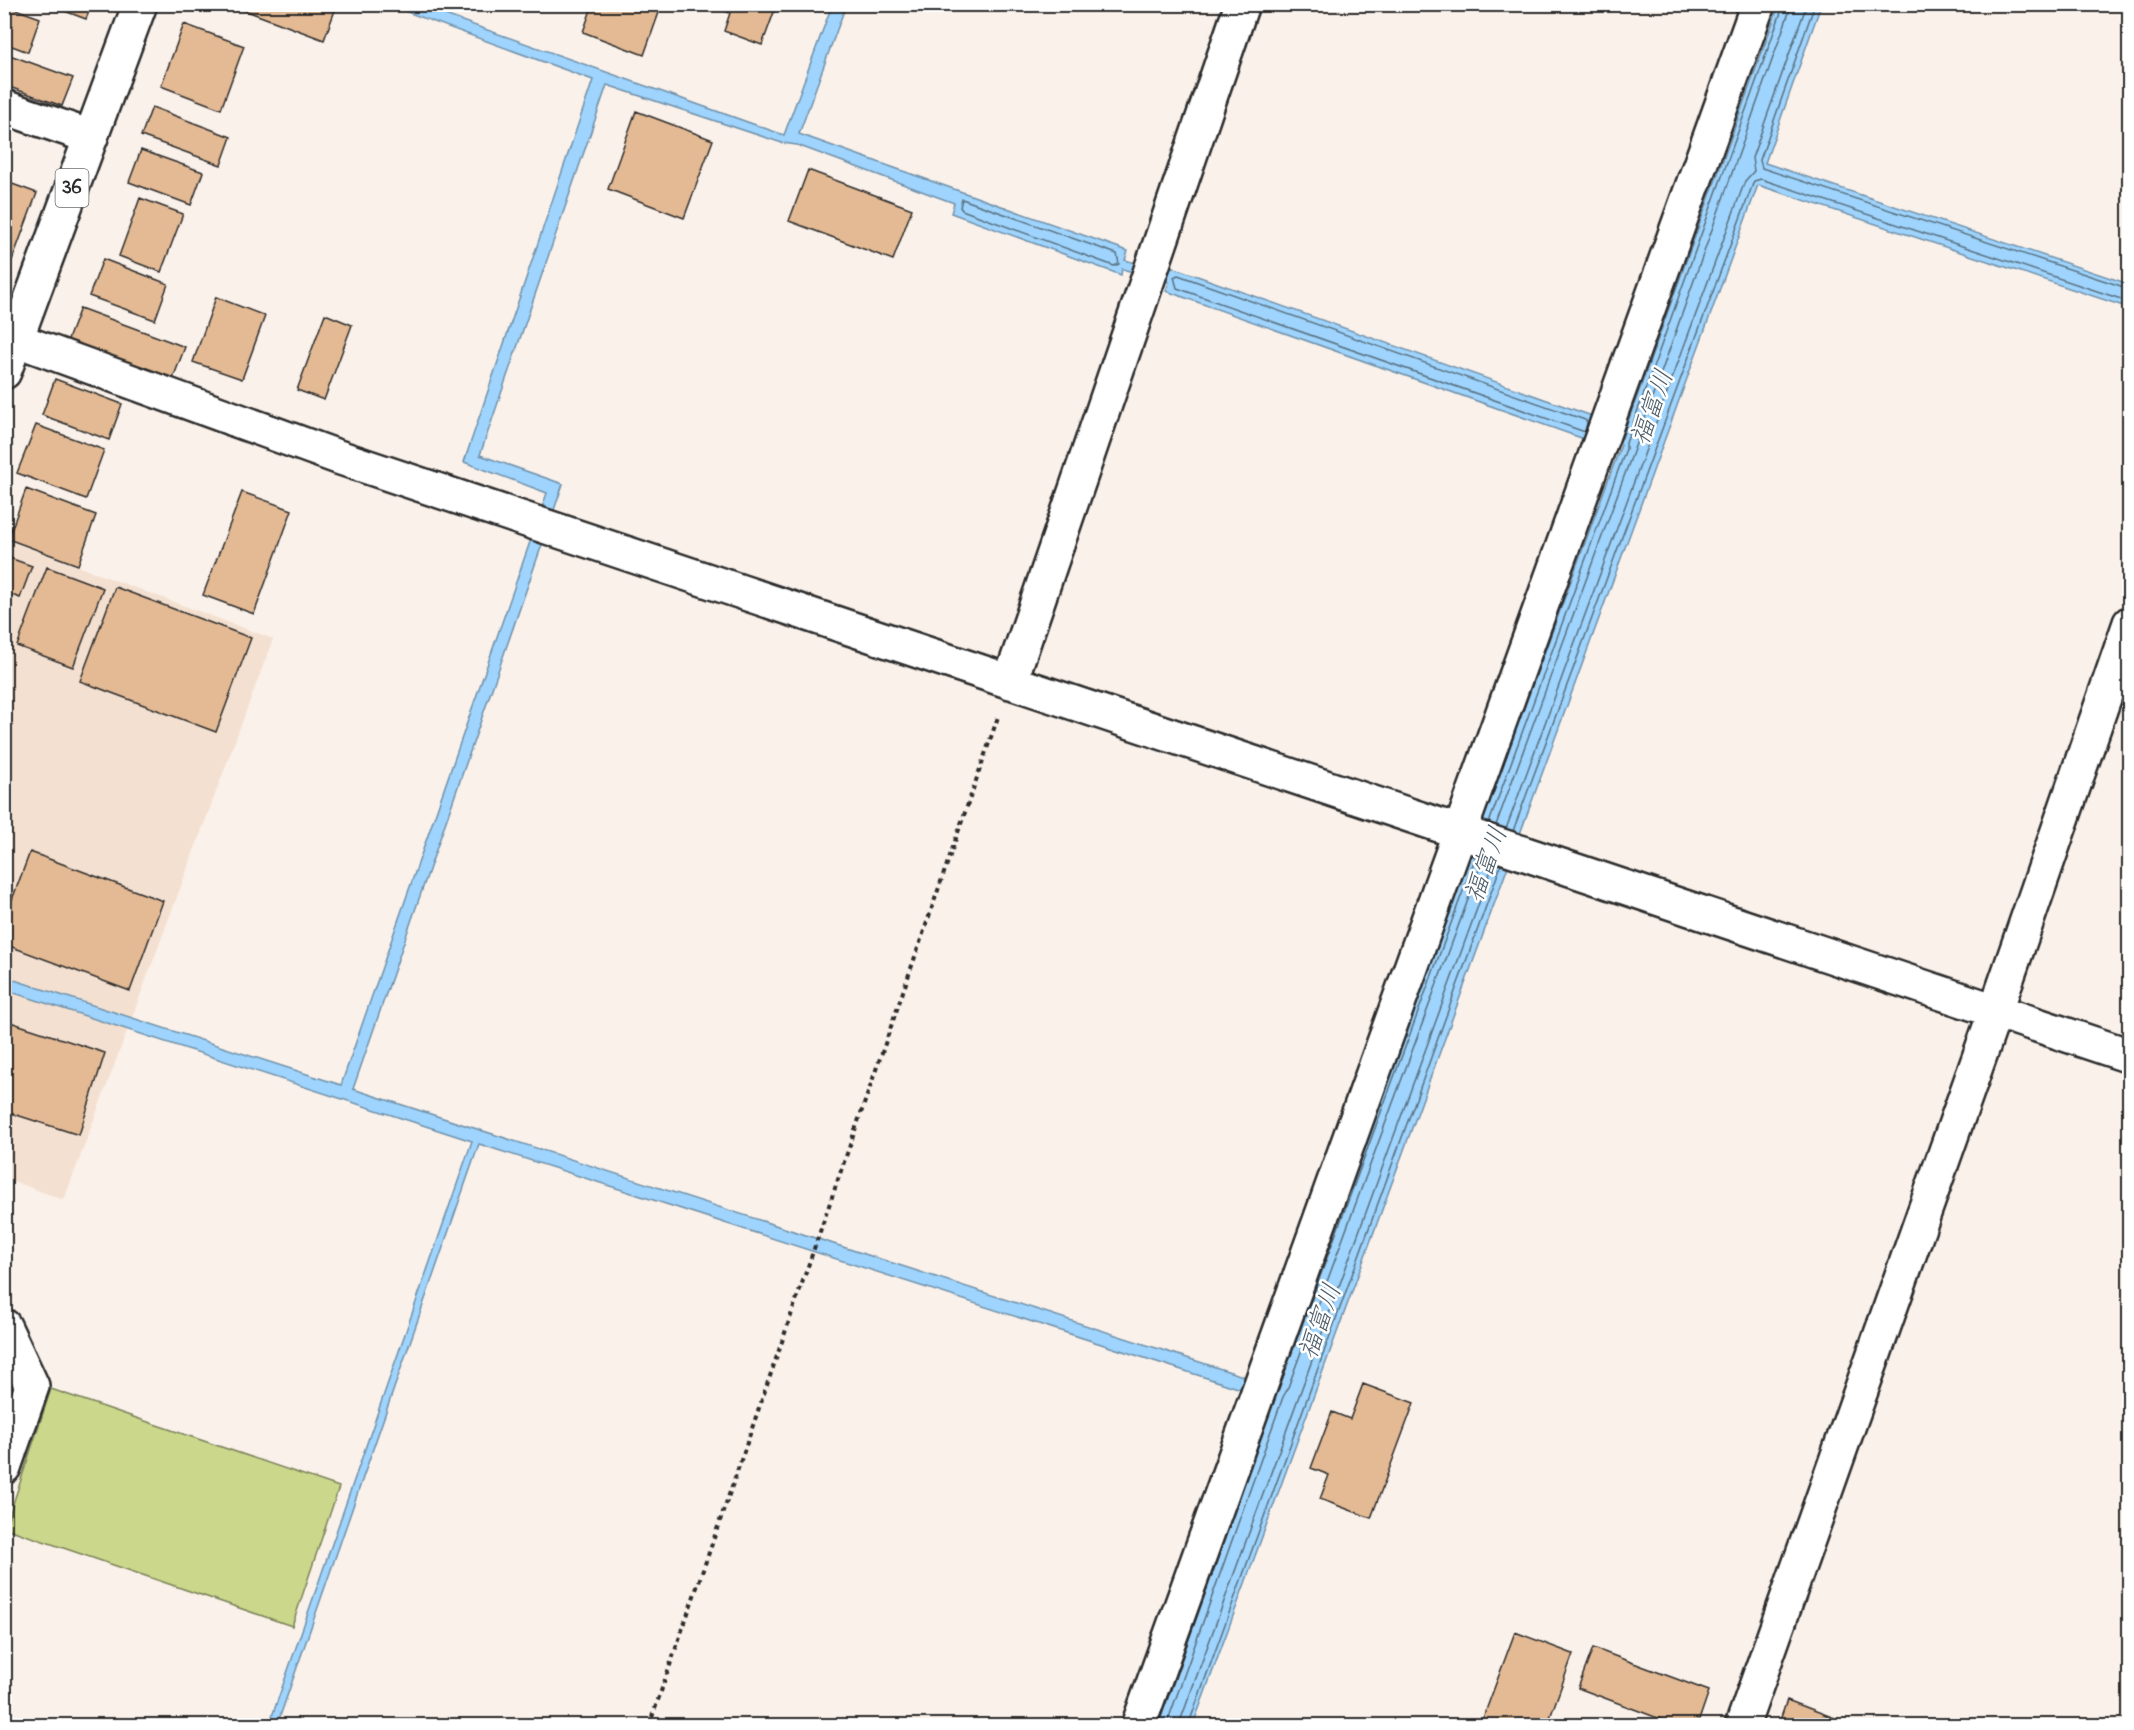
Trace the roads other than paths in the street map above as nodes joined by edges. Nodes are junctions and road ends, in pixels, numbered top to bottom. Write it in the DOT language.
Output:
graph roads {
  1 [pos="140,4"];
  2 [pos="1242,4"];
  3 [pos="1758,4"];
  4 [pos="4,107"];
  5 [pos="91,137"];
  6 [pos="17,340"];
  7 [pos="4,372"];
  8 [pos="2130,623"];
  9 [pos="1010,682"];
  10 [pos="1467,833"];
  11 [pos="1996,1011"];
  12 [pos="2130,1056"];
  13 [pos="4,1326"];
  14 [pos="4,1467"];
  15 [pos="1138,1725"];
  16 [pos="1742,1725"];
  1 -- 5 [label="street, 36"];
  2 -- 9 [label="street"];
  3 -- 10 [label="street"];
  4 -- 5 [label="street"];
  5 -- 6 [label="street, 36"];
  6 -- 7 [label="street, 36"];
  6 -- 9 [label="street"];
  8 -- 11 [label="street"];
  9 -- 10 [label="street"];
  10 -- 11 [label="street"];
  10 -- 15 [label="street"];
  11 -- 12 [label="street"];
  11 -- 16 [label="street"];
  13 -- 14 [label="street"];
}
